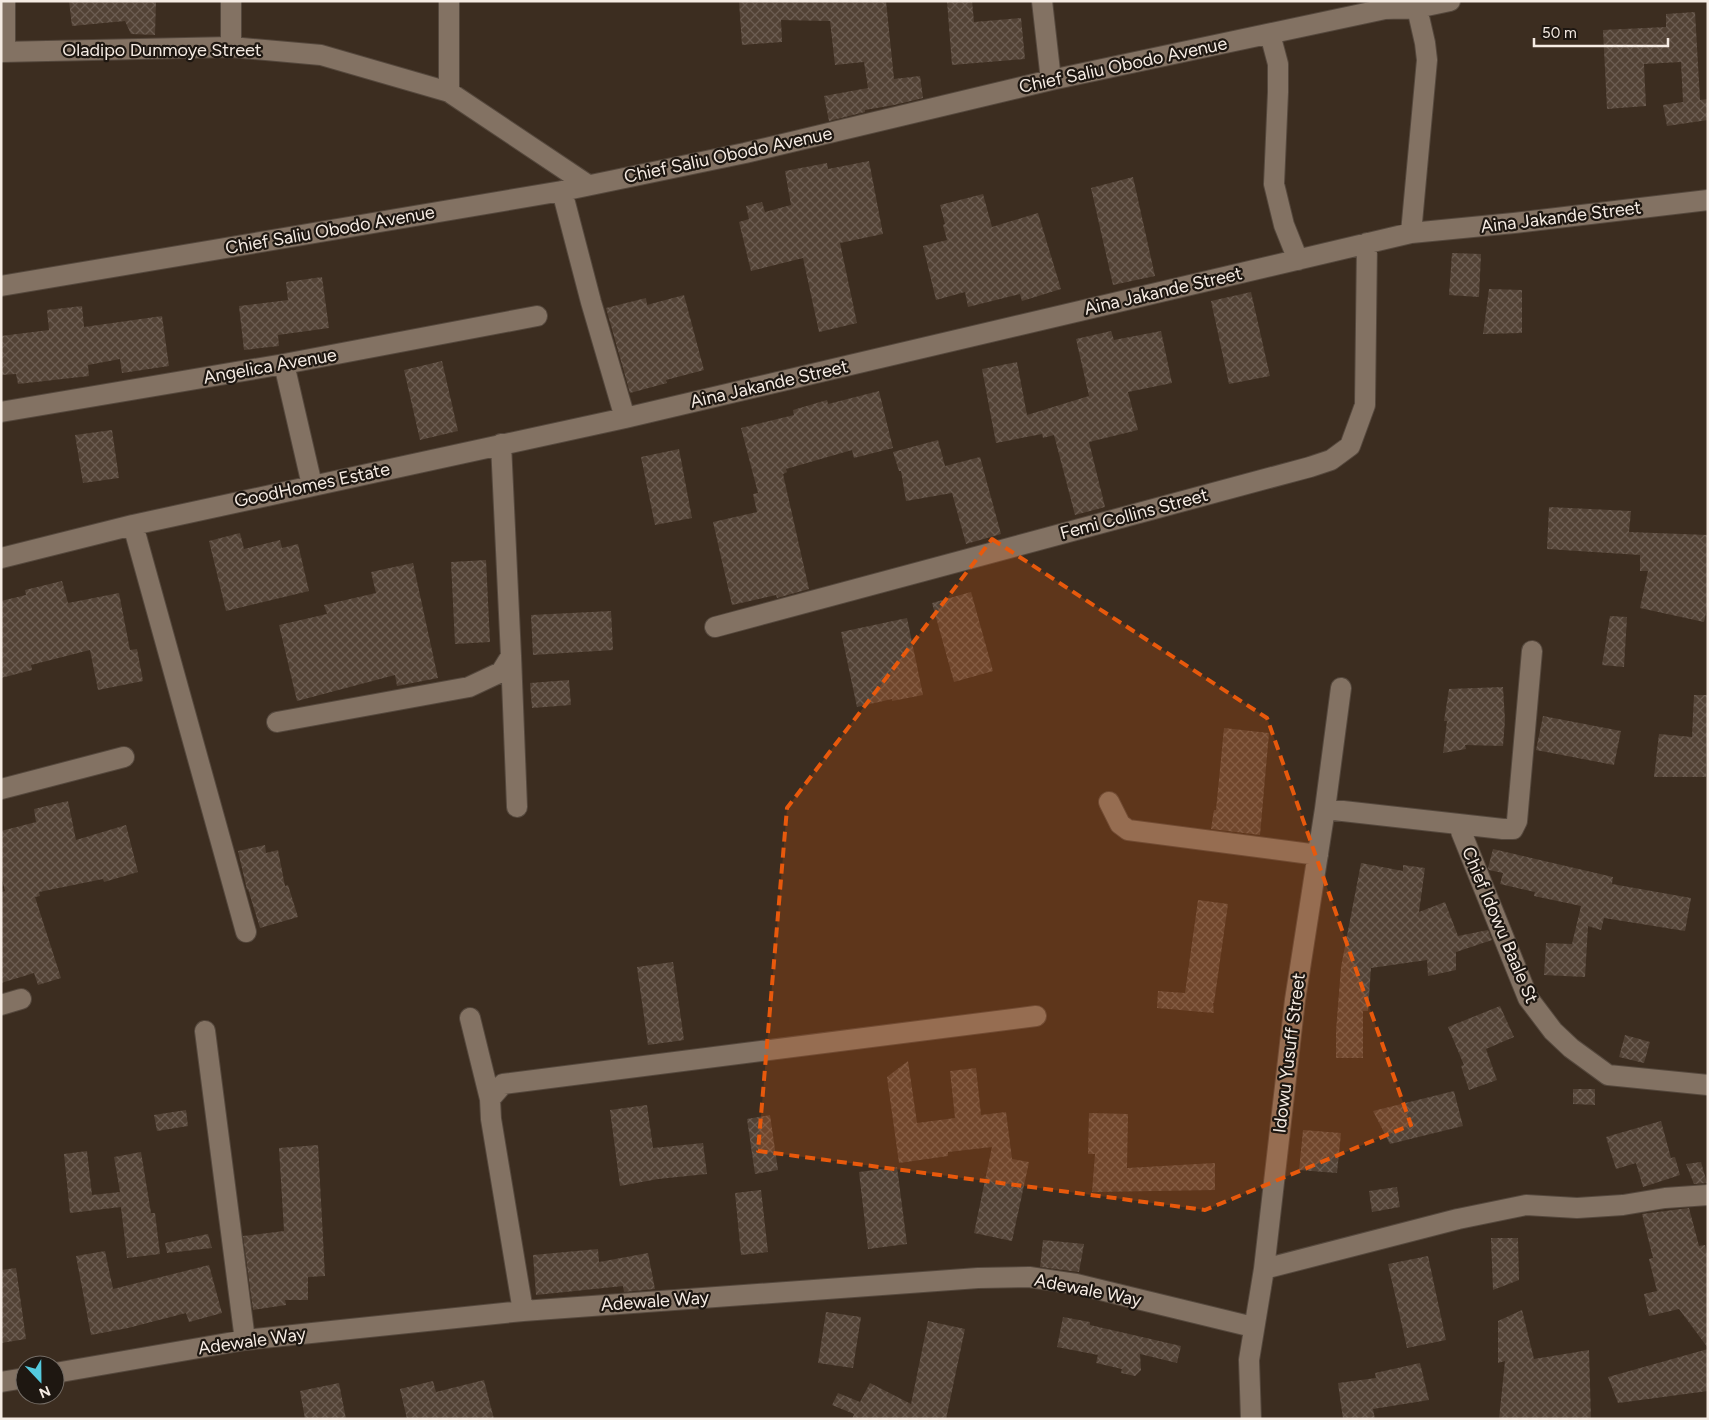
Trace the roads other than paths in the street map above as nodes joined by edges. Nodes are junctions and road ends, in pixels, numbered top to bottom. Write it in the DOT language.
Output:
graph roads {
  1 [pos="5,1"];
  2 [pos="231,1"];
  3 [pos="449,1"];
  4 [pos="1042,1"];
  5 [pos="1450,1"];
  6 [pos="1416,8"];
  7 [pos="1270,34"];
  8 [pos="231,47"];
  9 [pos="3,52"];
  10 [pos="1051,80"];
  11 [pos="449,92"];
  12 [pos="588,185"];
  13 [pos="562,191"];
  14 [pos="1708,200"];
  15 [pos="1411,233"];
  16 [pos="1367,243"];
  17 [pos="1298,260"];
  18 [pos="1,286"];
  19 [pos="537,316"];
  20 [pos="284,364"];
  21 [pos="1,412"];
  22 [pos="625,418"];
  23 [pos="501,444"];
  24 [pos="312,485"];
  25 [pos="133,525"];
  26 [pos="1,558"];
  27 [pos="715,627"];
  28 [pos="1532,651"];
  29 [pos="511,656"];
  30 [pos="1341,688"];
  31 [pos="277,722"];
  32 [pos="124,758"];
  33 [pos="1,789"];
  34 [pos="1109,802"];
  35 [pos="517,807"];
  36 [pos="1325,809"];
  37 [pos="1458,824"];
  38 [pos="1318,855"];
  39 [pos="246,932"];
  40 [pos="21,1000"];
  41 [pos="1,1005"];
  42 [pos="1036,1016"];
  43 [pos="470,1018"];
  44 [pos="206,1031"];
  45 [pos="1708,1085"];
  46 [pos="490,1099"];
  47 [pos="1708,1194"];
  48 [pos="1264,1269"];
  49 [pos="523,1311"];
  50 [pos="1254,1327"];
  51 [pos="245,1340"];
  52 [pos="65,1371"];
  53 [pos="15,1380"];
  54 [pos="1,1382"];
  55 [pos="1251,1419"];
  1 -- 9 [label="street"];
  2 -- 8 [label="street"];
  3 -- 11 [label="street"];
  4 -- 10 [label="street"];
  5 -- 6 [label="street, Chief Saliu Obodo Avenue"];
  6 -- 7 [label="street, Chief Saliu Obodo Avenue"];
  6 -- 15 [label="street"];
  7 -- 10 [label="street, Chief Saliu Obodo Avenue"];
  7 -- 17 [label="street"];
  8 -- 9 [label="street, Oladipo Dunmoye Street"];
  8 -- 11 [label="street, Oladipo Dunmoye Street"];
  10 -- 12 [label="street, Chief Saliu Obodo Avenue"];
  11 -- 12 [label="street, Oladipo Dunmoye Street"];
  12 -- 13 [label="street, Chief Saliu Obodo Avenue"];
  13 -- 18 [label="street, Chief Saliu Obodo Avenue"];
  13 -- 22 [label="street"];
  14 -- 15 [label="street, Aina Jakande Street"];
  15 -- 16 [label="street, Aina Jakande Street"];
  16 -- 17 [label="street, Aina Jakande Street"];
  16 -- 27 [label="street, Femi Collins Street"];
  17 -- 22 [label="street, Aina Jakande Street"];
  19 -- 20 [label="street, Angelica Avenue"];
  20 -- 21 [label="street, Angelica Avenue"];
  20 -- 24 [label="street"];
  22 -- 23 [label="street, GoodHomes Estate"];
  23 -- 24 [label="street, GoodHomes Estate"];
  23 -- 29 [label="street"];
  24 -- 25 [label="street, GoodHomes Estate"];
  25 -- 26 [label="street, GoodHomes Estate"];
  25 -- 39 [label="street"];
  28 -- 37 [label="street"];
  29 -- 31 [label="street"];
  29 -- 35 [label="street"];
  30 -- 36 [label="street, Idowu Yusuff Street"];
  32 -- 33 [label="street"];
  34 -- 38 [label="street"];
  36 -- 37 [label="street"];
  36 -- 38 [label="street, Idowu Yusuff Street"];
  37 -- 45 [label="street, Chief Idowu Baale St"];
  38 -- 48 [label="street, Idowu Yusuff Street"];
  40 -- 41 [label="street"];
  42 -- 46 [label="street"];
  43 -- 46 [label="street"];
  44 -- 51 [label="street"];
  46 -- 49 [label="street"];
  47 -- 48 [label="street"];
  48 -- 50 [label="street, Idowu Yusuff Street"];
  49 -- 50 [label="street, Adewale Way"];
  49 -- 51 [label="street, Adewale Way"];
  50 -- 55 [label="street, Idowu Yusuff Street"];
  51 -- 52 [label="street, Adewale Way"];
  53 -- 54 [label="street"];
}
